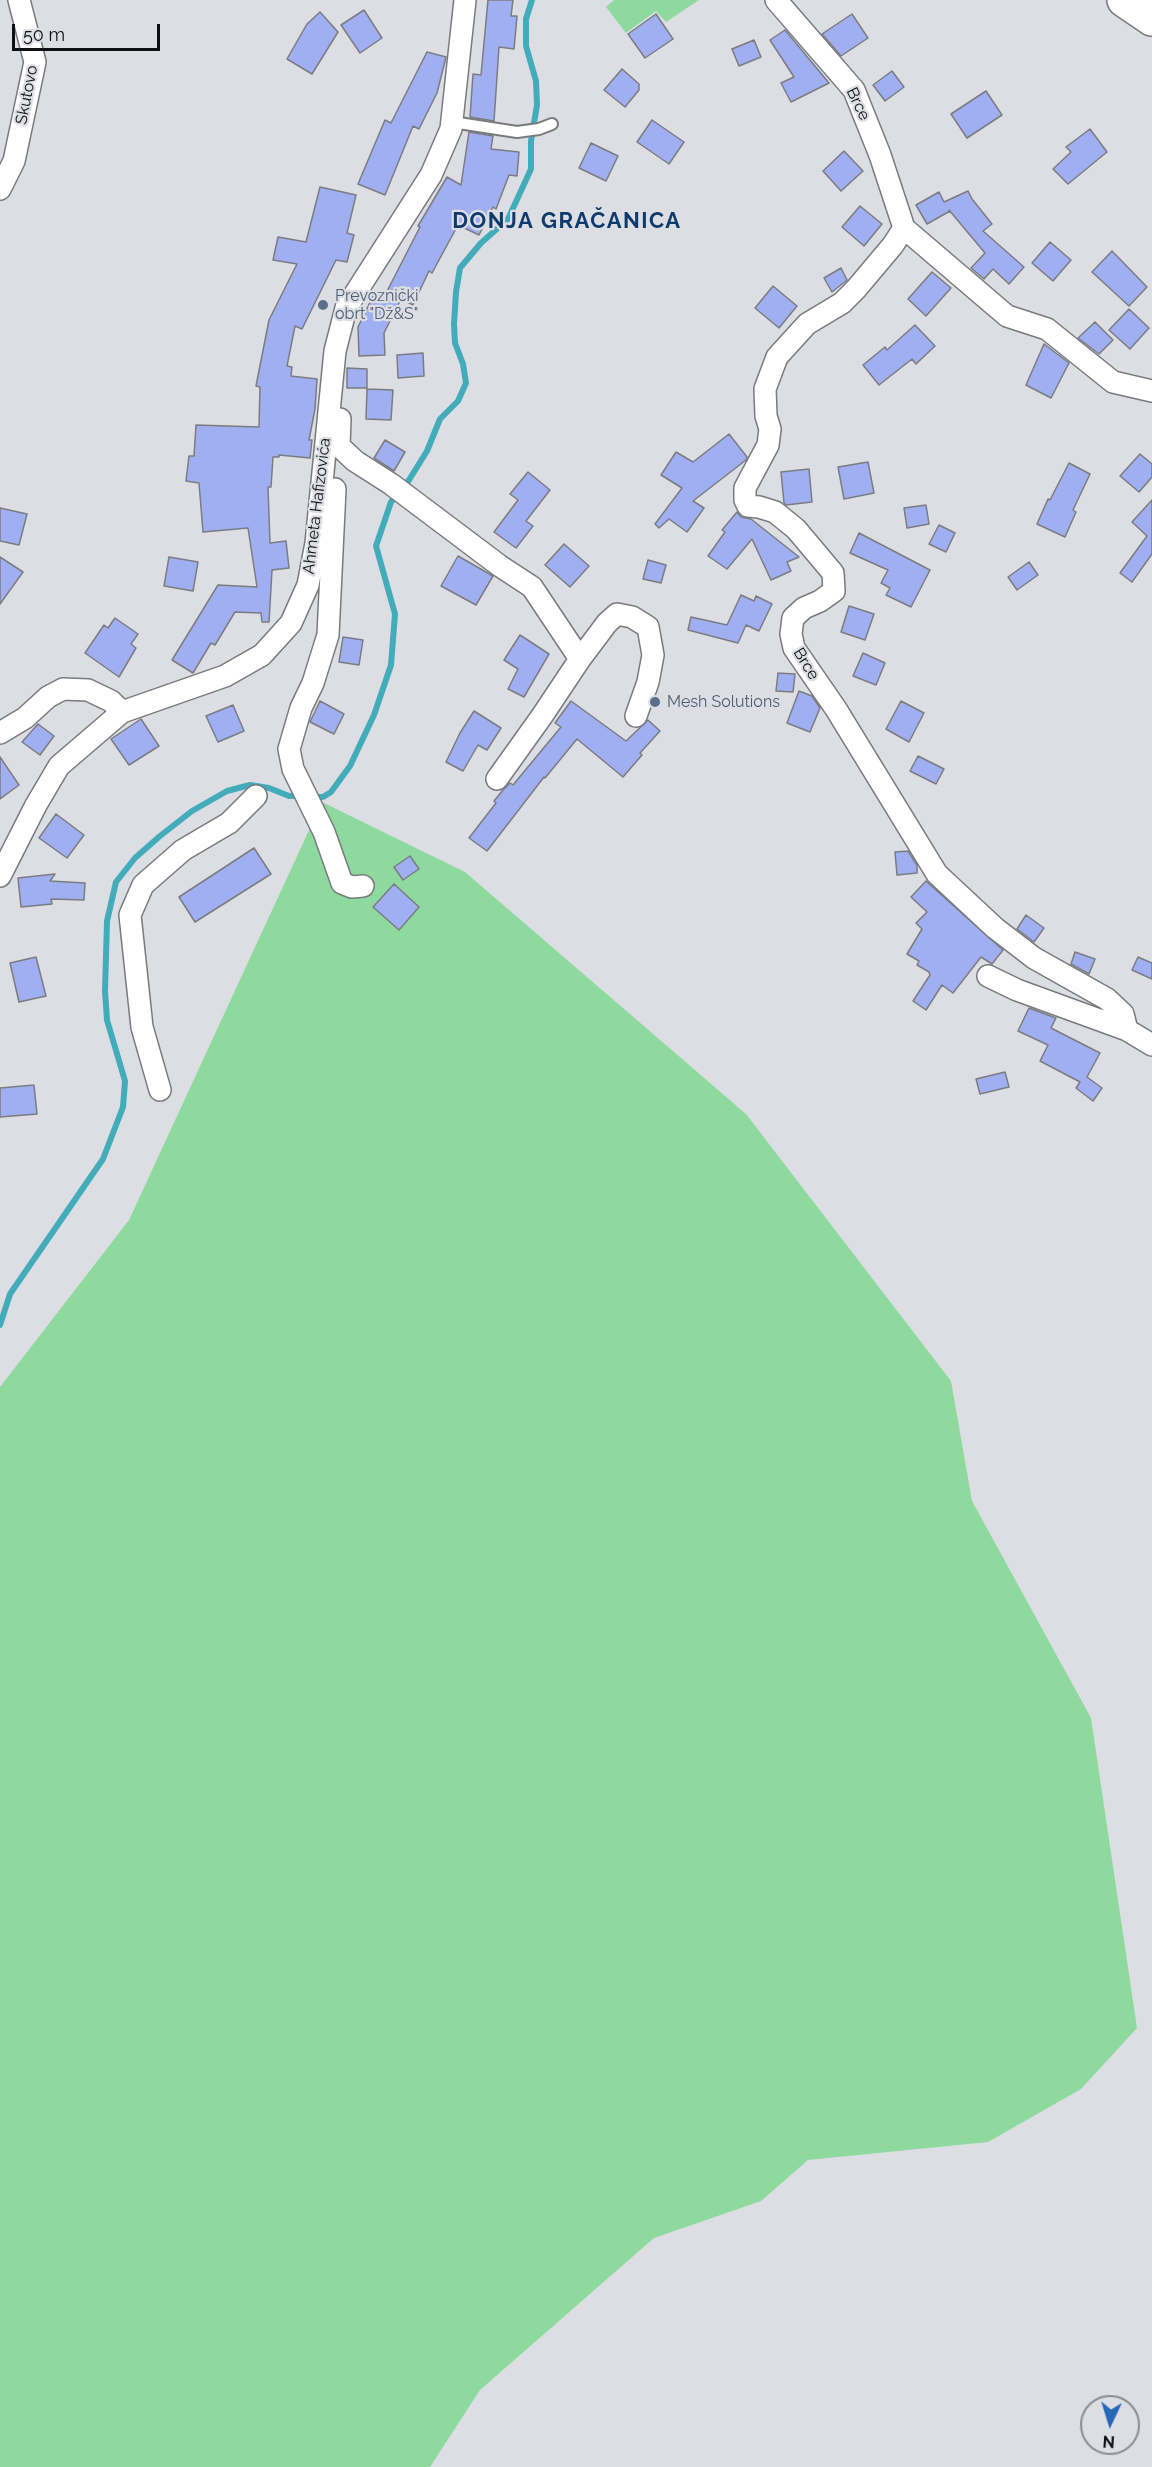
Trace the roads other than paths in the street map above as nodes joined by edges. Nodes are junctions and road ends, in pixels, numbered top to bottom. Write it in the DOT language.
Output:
graph roads {
  1 [pos="19,0"];
  2 [pos="465,0"];
  3 [pos="776,0"];
  4 [pos="1124,0"];
  5 [pos="1152,19"];
  6 [pos="452,122"];
  7 [pos="552,124"];
  8 [pos="0,189"];
  9 [pos="904,228"];
  10 [pos="332,376"];
  11 [pos="1152,391"];
  12 [pos="339,447"];
  13 [pos="580,659"];
  14 [pos="122,712"];
  15 [pos="636,716"];
  16 [pos="0,733"];
  17 [pos="496,780"];
  18 [pos="256,796"];
  19 [pos="0,876"];
  20 [pos="363,885"];
  21 [pos="988,976"];
  22 [pos="1127,1030"];
  23 [pos="1152,1045"];
  24 [pos="160,1090"];
  1 -- 8 [label="street, Skutovo"];
  2 -- 6 [label="street, Ahmeta Hafizovića"];
  3 -- 9 [label="street, Brce"];
  4 -- 5 [label="highway"];
  6 -- 7 [label="lane"];
  6 -- 10 [label="street, Ahmeta Hafizovića"];
  9 -- 11 [label="street"];
  9 -- 22 [label="street, Brce"];
  10 -- 12 [label="street, Ahmeta Hafizovića"];
  10 -- 14 [label="street, Ahmeta Hafizovića"];
  12 -- 13 [label="street"];
  12 -- 20 [label="street, Ahmeta Hafizovića"];
  13 -- 15 [label="street"];
  13 -- 17 [label="street"];
  14 -- 16 [label="street"];
  14 -- 19 [label="street, Ahmeta Hafizovića"];
  18 -- 24 [label="street"];
  21 -- 22 [label="street"];
  22 -- 23 [label="street"];
}
